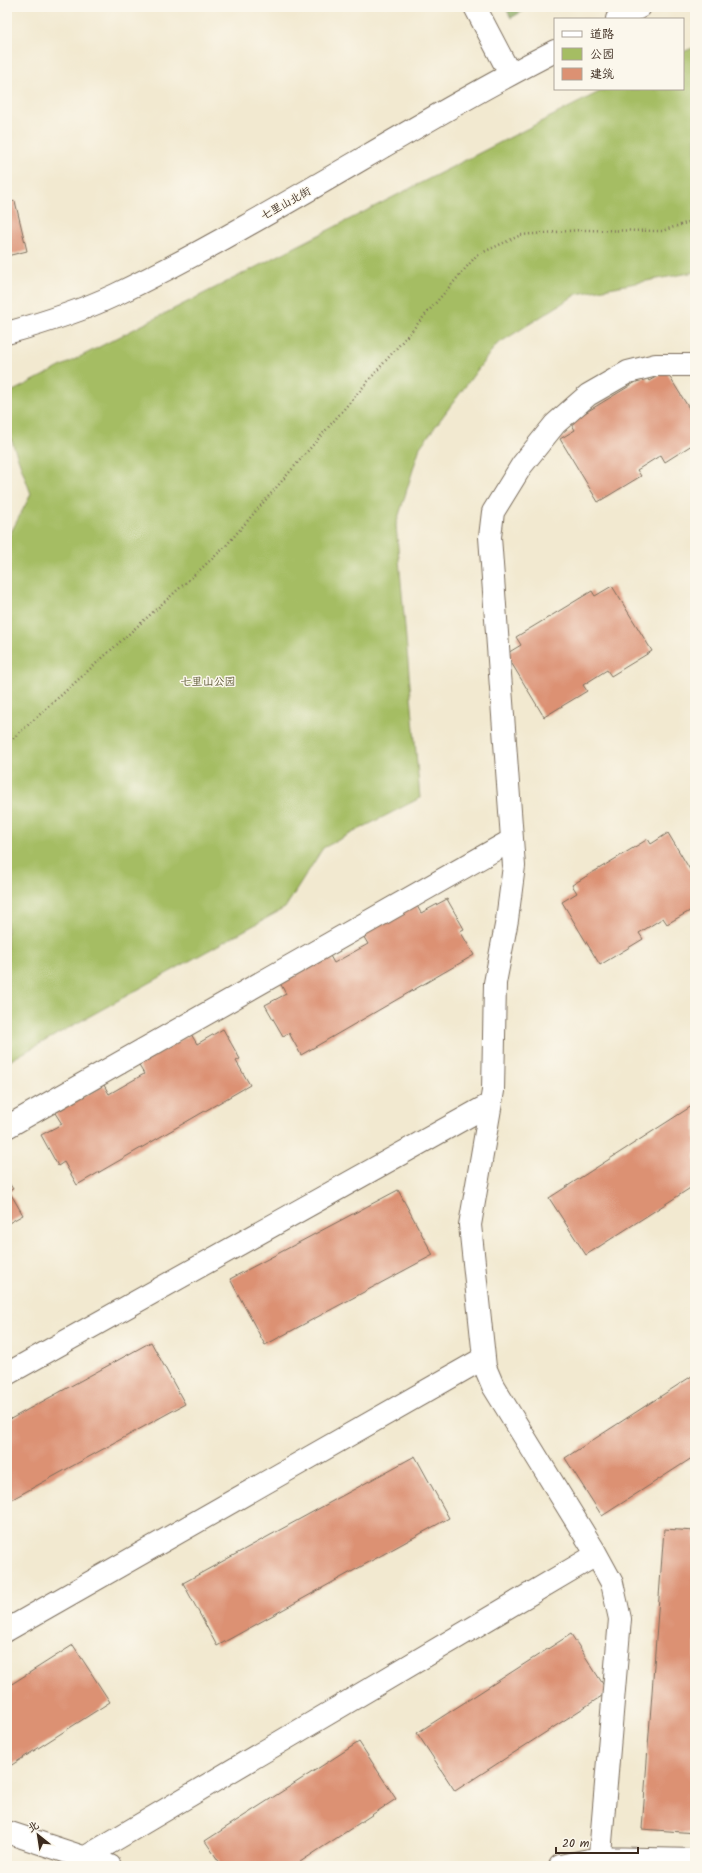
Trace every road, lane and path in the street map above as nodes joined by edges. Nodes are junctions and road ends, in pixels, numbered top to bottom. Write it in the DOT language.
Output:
graph roads {
  1 [pos="475,7"];
  2 [pos="640,7"];
  3 [pos="619,18"];
  4 [pos="554,52"];
  5 [pos="510,74"];
  6 [pos="695,220"];
  7 [pos="7,333"];
  8 [pos="695,365"];
  9 [pos="7,744"];
  10 [pos="512,840"];
  11 [pos="490,1104"];
  12 [pos="7,1127"];
  13 [pos="484,1358"];
  14 [pos="7,1374"];
  15 [pos="596,1555"];
  16 [pos="7,1630"];
  17 [pos="7,1832"];
  18 [pos="84,1858"];
  19 [pos="695,1860"];
  20 [pos="599,1862"];
  21 [pos="110,1866"];
  22 [pos="560,1866"];
  1 -- 5 [label="street"];
  2 -- 3 [label="street"];
  4 -- 5 [label="street, 七里山北街"];
  5 -- 7 [label="street, 七里山北街"];
  6 -- 9 [label="path"];
  8 -- 10 [label="street"];
  10 -- 11 [label="street"];
  10 -- 12 [label="street"];
  11 -- 13 [label="street"];
  11 -- 14 [label="street"];
  13 -- 15 [label="street"];
  13 -- 16 [label="street"];
  15 -- 18 [label="street"];
  15 -- 20 [label="street"];
  17 -- 18 [label="street"];
  18 -- 21 [label="street"];
  19 -- 20 [label="street"];
  20 -- 22 [label="street"];
}
